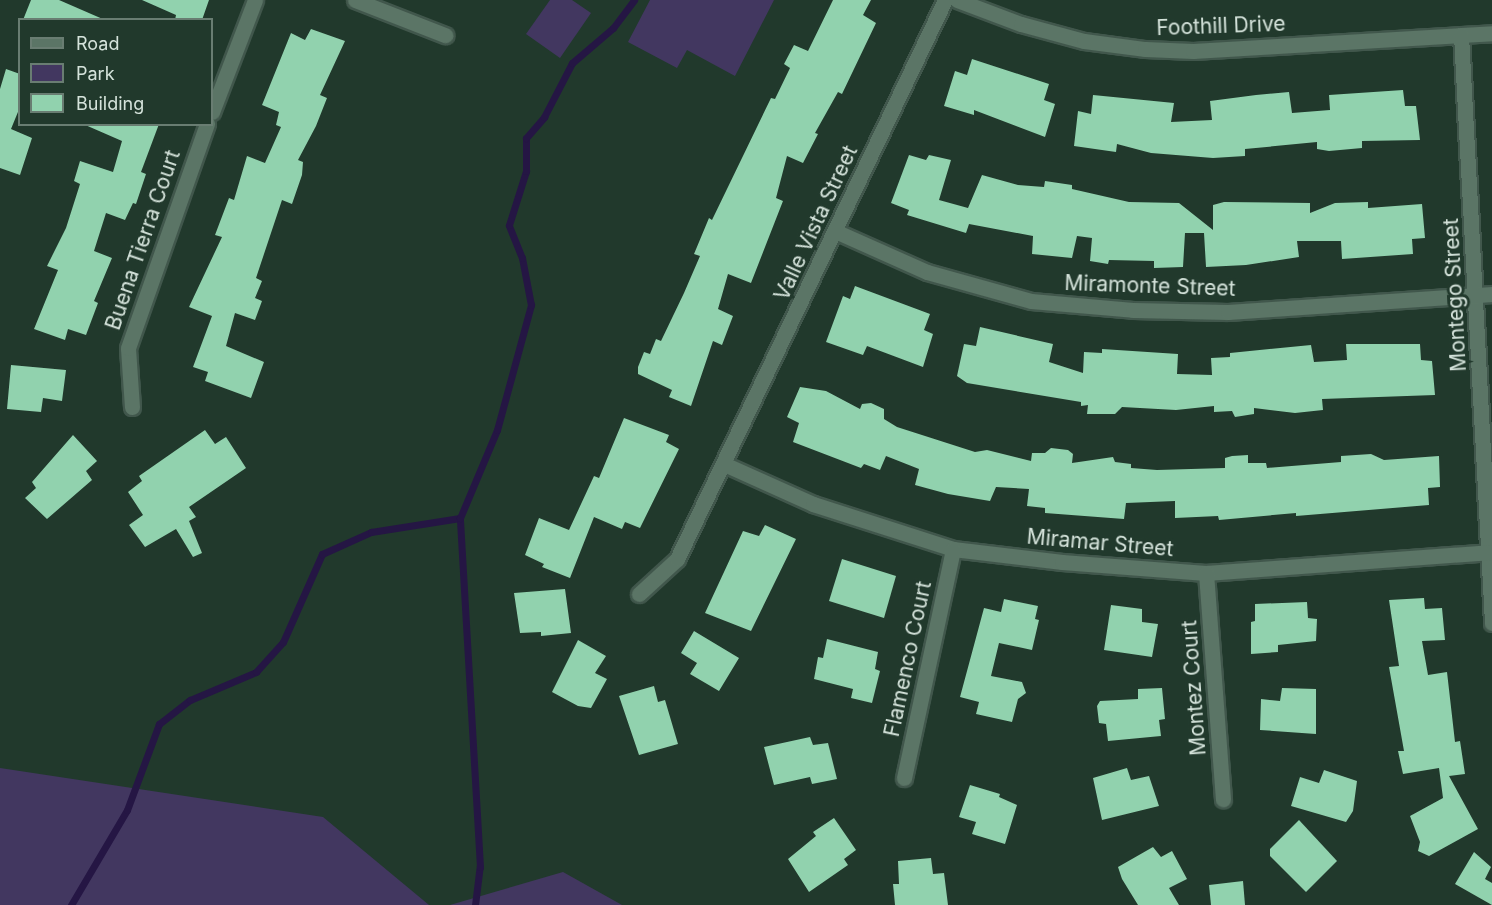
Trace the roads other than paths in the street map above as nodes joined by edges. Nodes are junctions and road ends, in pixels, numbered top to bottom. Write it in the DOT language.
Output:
graph roads {
  1 [pos="255,0"];
  2 [pos="355,0"];
  3 [pos="945,0"];
  4 [pos="957,0"];
  5 [pos="1492,33"];
  6 [pos="445,35"];
  7 [pos="1461,35"];
  8 [pos="213,109"];
  9 [pos="206,126"];
  10 [pos="835,231"];
  11 [pos="1492,294"];
  12 [pos="1476,296"];
  13 [pos="132,407"];
  14 [pos="724,464"];
  15 [pos="953,549"];
  16 [pos="1490,552"];
  17 [pos="1206,573"];
  18 [pos="639,594"];
  19 [pos="1492,623"];
  20 [pos="904,778"];
  21 [pos="1223,800"];
  1 -- 8 [label="street"];
  2 -- 6 [label="street"];
  3 -- 10 [label="street, Valle Vista Street"];
  4 -- 7 [label="street, Foothill Drive"];
  5 -- 7 [label="street, Foothill Drive"];
  7 -- 12 [label="street, Montego Street"];
  9 -- 13 [label="street, Buena Tierra Court"];
  10 -- 12 [label="street, Miramonte Street"];
  10 -- 14 [label="street, Valle Vista Street"];
  11 -- 12 [label="street, Miramonte Street"];
  12 -- 16 [label="street, Montego Street"];
  14 -- 15 [label="street, Miramar Street"];
  14 -- 18 [label="street, Valle Vista Street"];
  15 -- 17 [label="street, Miramar Street"];
  15 -- 20 [label="street, Flamenco Court"];
  16 -- 17 [label="street, Miramar Street"];
  16 -- 19 [label="street, Montego Street"];
  17 -- 21 [label="street, Montez Court"];
}
